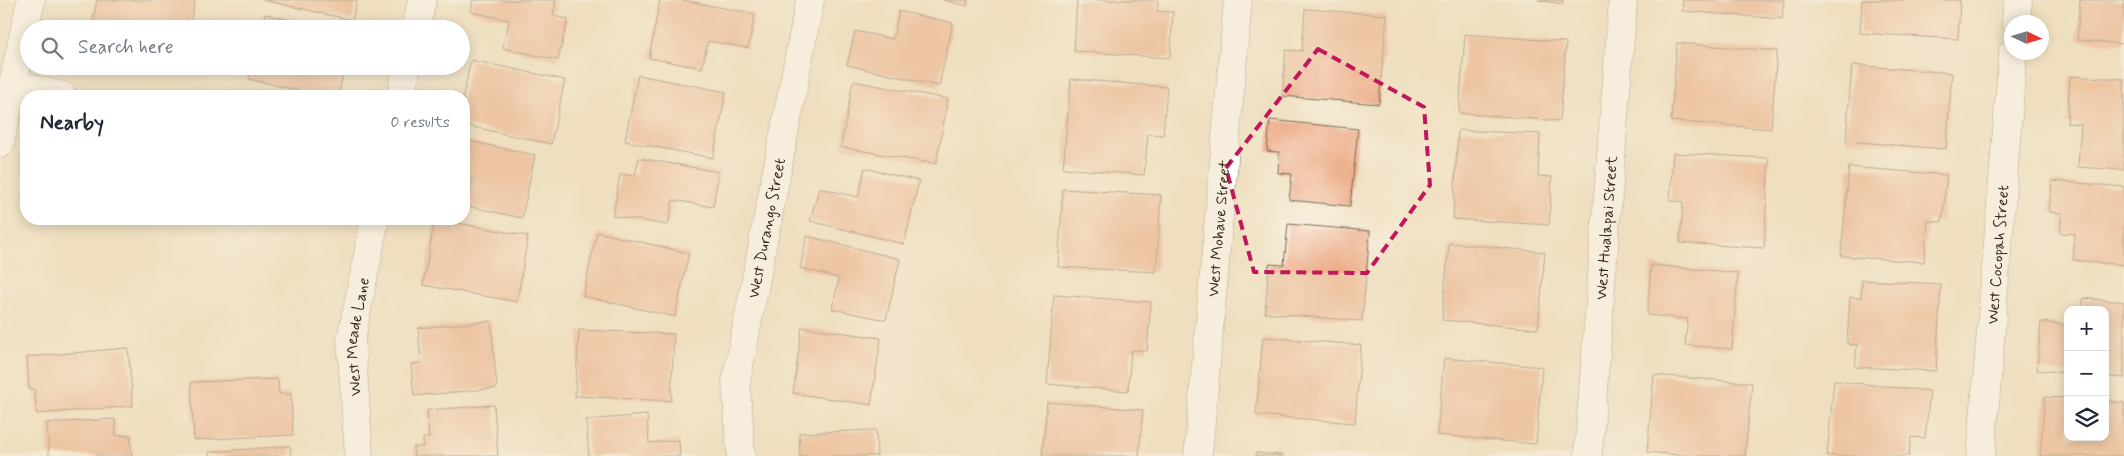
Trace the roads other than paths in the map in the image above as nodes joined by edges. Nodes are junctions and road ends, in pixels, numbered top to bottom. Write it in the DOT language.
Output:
graph roads {
  1 [pos="32,0"];
  2 [pos="422,0"];
  3 [pos="810,0"];
  4 [pos="1238,0"];
  5 [pos="1623,0"];
  6 [pos="2018,0"];
  7 [pos="2017,15"];
  8 [pos="27,20"];
  9 [pos="418,20"];
  10 [pos="20,50"];
  11 [pos="2012,60"];
  12 [pos="405,75"];
  13 [pos="12,84"];
  14 [pos="38,90"];
  15 [pos="402,90"];
  16 [pos="0,144"];
  17 [pos="374,225"];
  18 [pos="359,456"];
  19 [pos="741,456"];
  20 [pos="1198,456"];
  21 [pos="1588,456"];
  22 [pos="1981,456"];
  1 -- 8 [label="street"];
  2 -- 9 [label="street"];
  3 -- 19 [label="street, West Durango Street"];
  4 -- 20 [label="street, West Mohave Street"];
  5 -- 21 [label="street, West Hualapai Street"];
  6 -- 7 [label="street"];
  10 -- 13 [label="street"];
  11 -- 22 [label="street, West Cocopah Street"];
  12 -- 15 [label="street"];
  13 -- 14 [label="street"];
  13 -- 16 [label="street"];
  17 -- 18 [label="street, West Meade Lane"];
}
